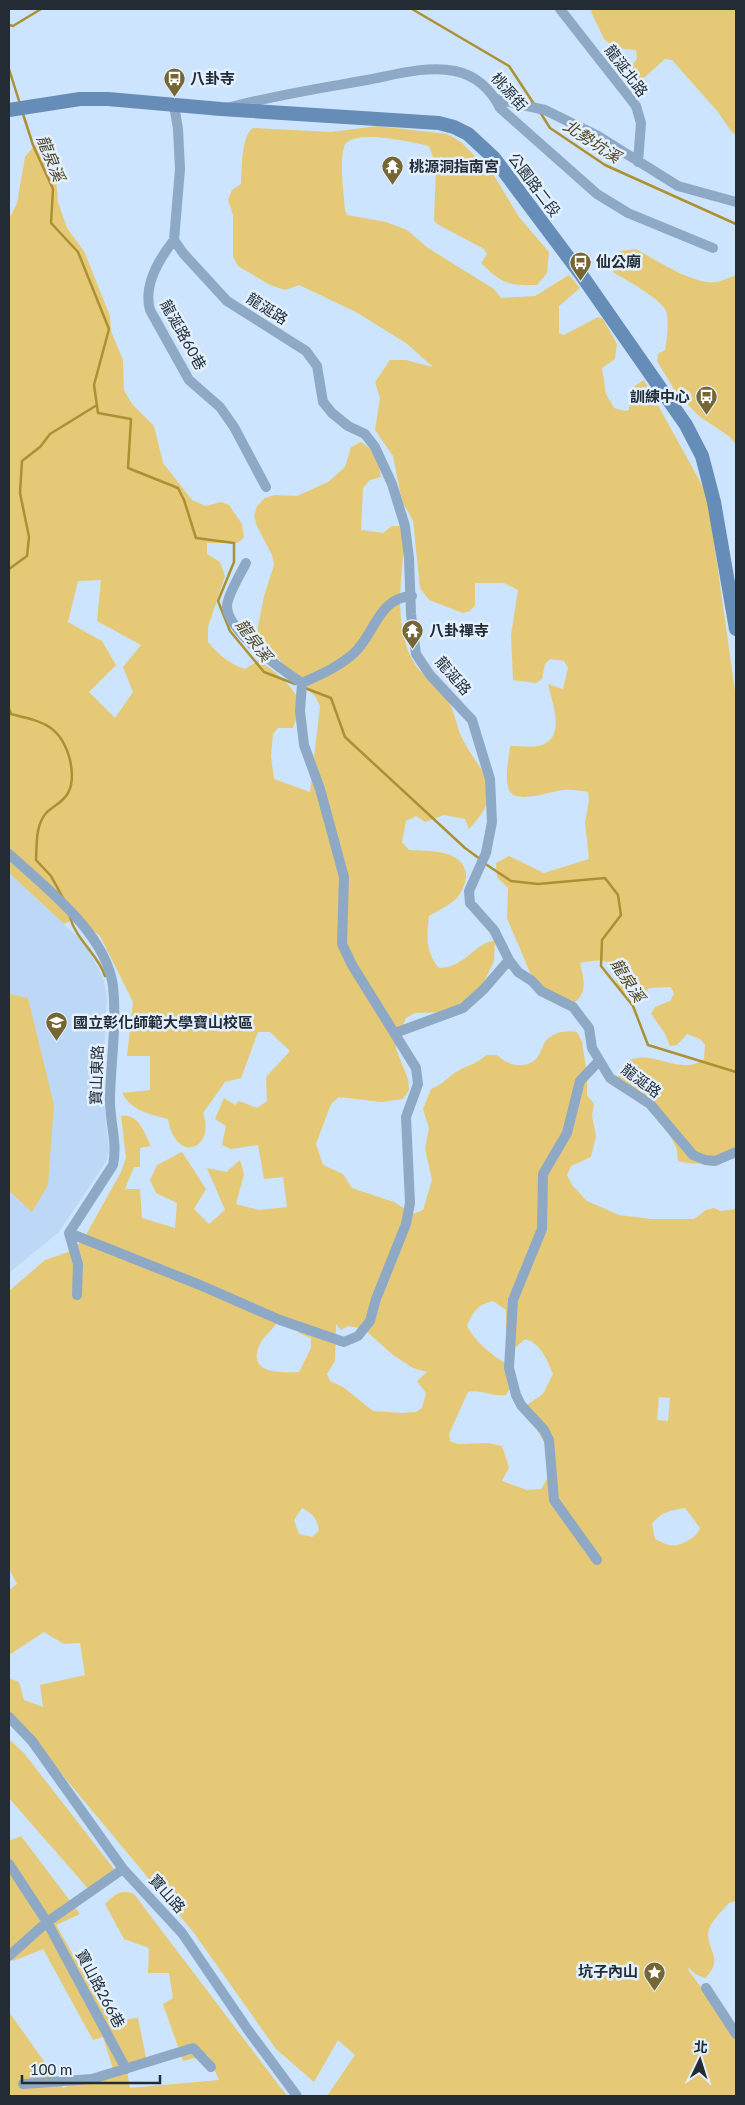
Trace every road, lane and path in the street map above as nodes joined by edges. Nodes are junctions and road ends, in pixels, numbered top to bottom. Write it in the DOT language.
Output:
graph roads {
  1 [pos="560,9"];
  2 [pos="496,99"];
  3 [pos="174,105"];
  4 [pos="18,109"];
  5 [pos="221,110"];
  6 [pos="638,162"];
  7 [pos="736,202"];
  8 [pos="174,240"];
  9 [pos="713,248"];
  10 [pos="266,487"];
  11 [pos="246,563"];
  12 [pos="412,596"];
  13 [pos="736,628"];
  14 [pos="302,683"];
  15 [pos="9,854"];
  16 [pos="509,960"];
  17 [pos="395,1033"];
  18 [pos="599,1061"];
  19 [pos="736,1152"];
  20 [pos="69,1233"];
  21 [pos="76,1295"];
  22 [pos="597,1560"];
  23 [pos="9,1717"];
  24 [pos="9,1864"];
  25 [pos="123,1869"];
  26 [pos="47,1922"];
  27 [pos="9,1956"];
  28 [pos="706,1988"];
  29 [pos="736,2034"];
  30 [pos="210,2067"];
  31 [pos="126,2069"];
  32 [pos="23,2084"];
  33 [pos="296,2096"];
  1 -- 6 [label="street, 龍涎北路"];
  2 -- 5 [label="street, 桃源街"];
  2 -- 6 [label="street"];
  2 -- 9 [label="street, 桃源街"];
  3 -- 4 [label="main road, 公園路二段"];
  3 -- 5 [label="main road, 公園路二段"];
  3 -- 8 [label="street"];
  5 -- 13 [label="main road, 公園路二段"];
  6 -- 7 [label="street"];
  8 -- 10 [label="street, 龍涎路60巷"];
  8 -- 12 [label="street, 龍涎路"];
  11 -- 14 [label="street"];
  12 -- 14 [label="street"];
  12 -- 16 [label="street, 龍涎路"];
  14 -- 17 [label="street"];
  15 -- 20 [label="street, 寶山東路"];
  16 -- 17 [label="street"];
  16 -- 18 [label="street, 龍涎路"];
  17 -- 20 [label="street"];
  18 -- 19 [label="street, 龍涎路"];
  18 -- 22 [label="street"];
  20 -- 21 [label="street"];
  23 -- 25 [label="street, 寶山路"];
  24 -- 26 [label="street, 寶山路266巷"];
  25 -- 26 [label="street"];
  25 -- 33 [label="street, 寶山路"];
  26 -- 27 [label="street"];
  26 -- 31 [label="street, 寶山路266巷"];
  28 -- 29 [label="street"];
  30 -- 31 [label="street"];
  31 -- 32 [label="street"];
}
